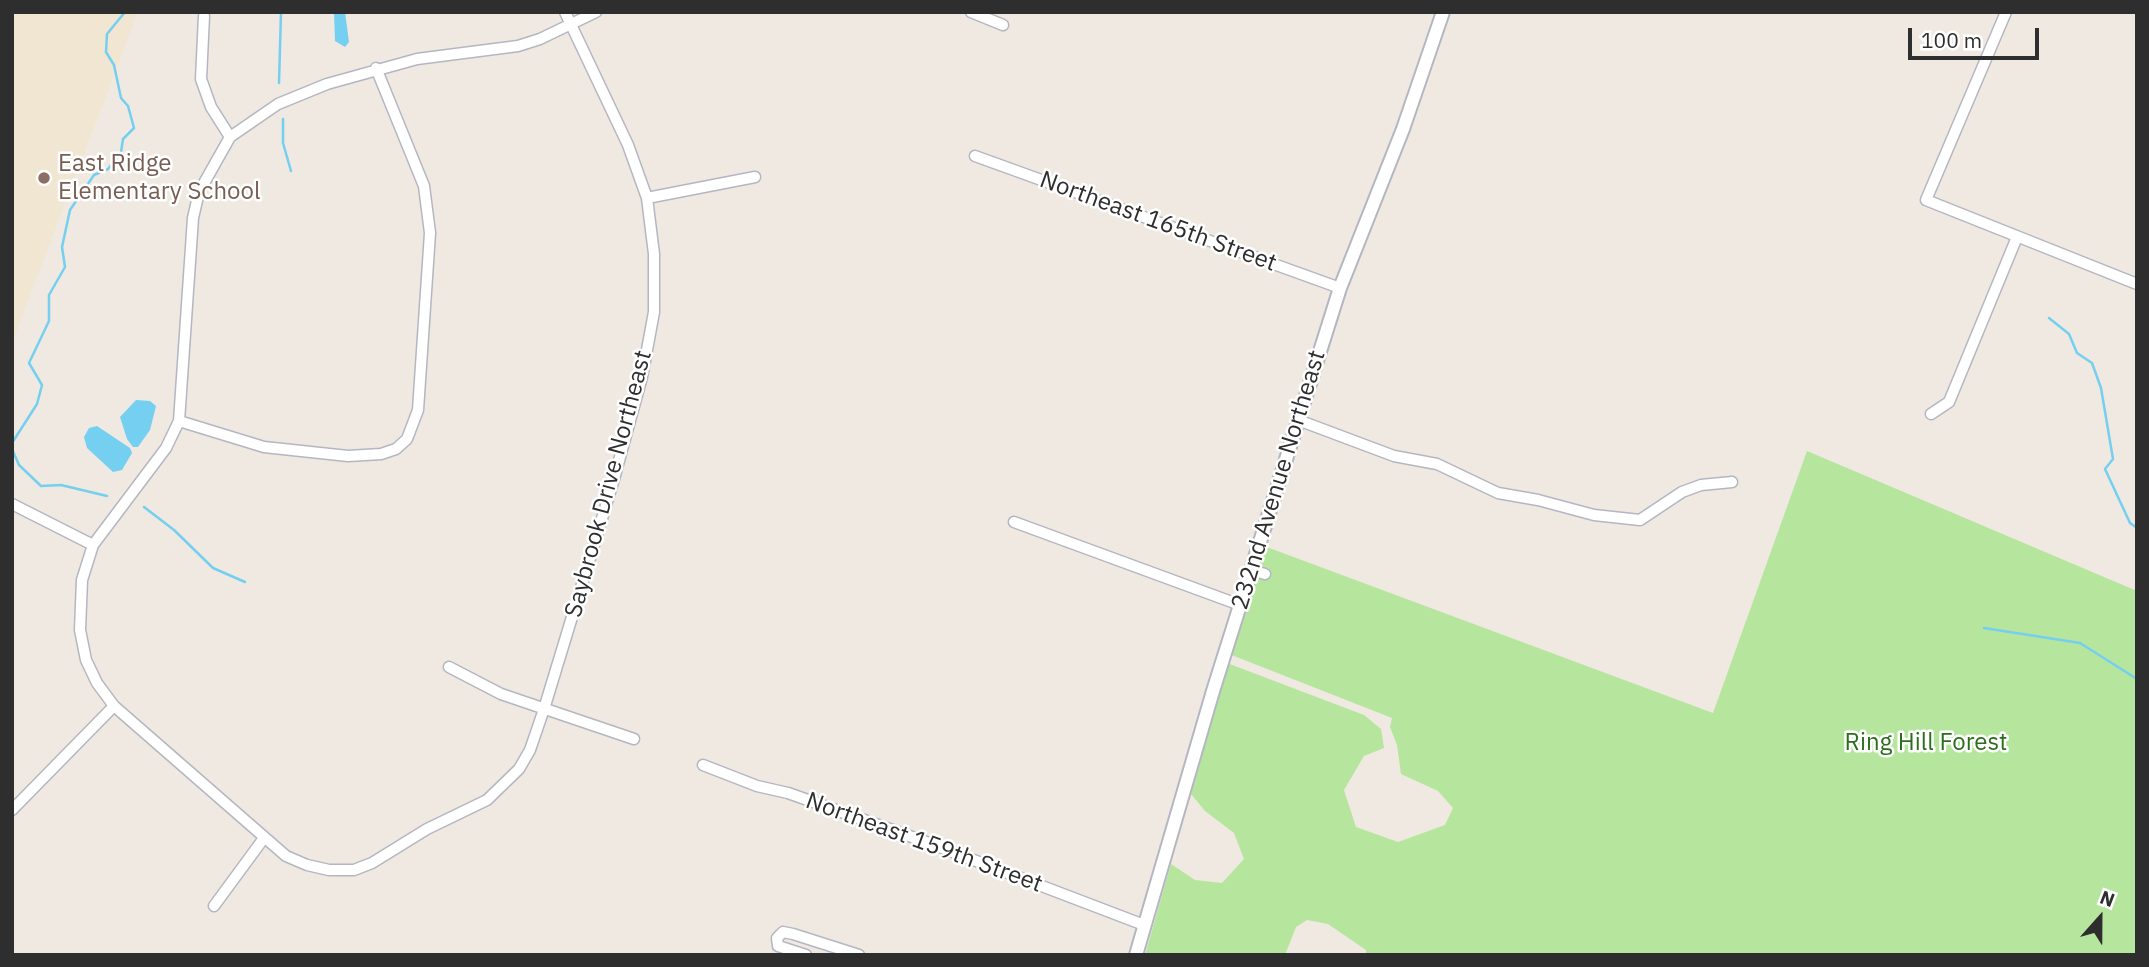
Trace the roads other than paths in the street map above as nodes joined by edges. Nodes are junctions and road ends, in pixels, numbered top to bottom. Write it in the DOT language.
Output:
graph roads {
  1 [pos="565,12"];
  2 [pos="596,12"];
  3 [pos="971,12"];
  4 [pos="1443,12"];
  5 [pos="2006,12"];
  6 [pos="204,16"];
  7 [pos="570,24"];
  8 [pos="1003,25"];
  9 [pos="376,68"];
  10 [pos="230,136"];
  11 [pos="975,156"];
  12 [pos="755,177"];
  13 [pos="647,198"];
  14 [pos="2017,237"];
  15 [pos="2137,284"];
  16 [pos="1340,288"];
  17 [pos="1931,414"];
  18 [pos="1298,420"];
  19 [pos="179,421"];
  20 [pos="1732,482"];
  21 [pos="12,504"];
  22 [pos="1014,522"];
  23 [pos="93,545"];
  24 [pos="1251,570"];
  25 [pos="1265,574"];
  26 [pos="1240,605"];
  27 [pos="449,667"];
  28 [pos="114,706"];
  29 [pos="544,709"];
  30 [pos="634,739"];
  31 [pos="703,765"];
  32 [pos="12,810"];
  33 [pos="264,838"];
  34 [pos="214,906"];
  35 [pos="1144,925"];
  36 [pos="852,954"];
  37 [pos="806,955"];
  38 [pos="1136,955"];
  1 -- 7 [label="street, Saybrook Drive Northeast"];
  2 -- 7 [label="street"];
  3 -- 8 [label="street"];
  4 -- 16 [label="street, 232nd Avenue Northeast"];
  5 -- 14 [label="street"];
  6 -- 10 [label="street"];
  7 -- 9 [label="street"];
  7 -- 13 [label="street, Saybrook Drive Northeast"];
  9 -- 10 [label="street"];
  9 -- 19 [label="street"];
  10 -- 19 [label="street"];
  11 -- 16 [label="street, Northeast 165th Street"];
  12 -- 13 [label="street"];
  13 -- 29 [label="street, Saybrook Drive Northeast"];
  14 -- 15 [label="street"];
  14 -- 17 [label="street"];
  16 -- 18 [label="street, 232nd Avenue Northeast"];
  18 -- 20 [label="street"];
  18 -- 24 [label="street, 232nd Avenue Northeast"];
  19 -- 23 [label="street"];
  21 -- 23 [label="street"];
  22 -- 26 [label="street"];
  23 -- 28 [label="street"];
  24 -- 25 [label="street"];
  24 -- 26 [label="street, 232nd Avenue Northeast"];
  26 -- 35 [label="street, 232nd Avenue Northeast"];
  27 -- 29 [label="street"];
  28 -- 32 [label="street"];
  28 -- 33 [label="street"];
  29 -- 30 [label="street"];
  29 -- 33 [label="street, Saybrook Drive Northeast"];
  31 -- 35 [label="street, Northeast 159th Street"];
  33 -- 34 [label="street"];
  35 -- 38 [label="street, 232nd Avenue Northeast"];
  36 -- 37 [label="street"];
}
